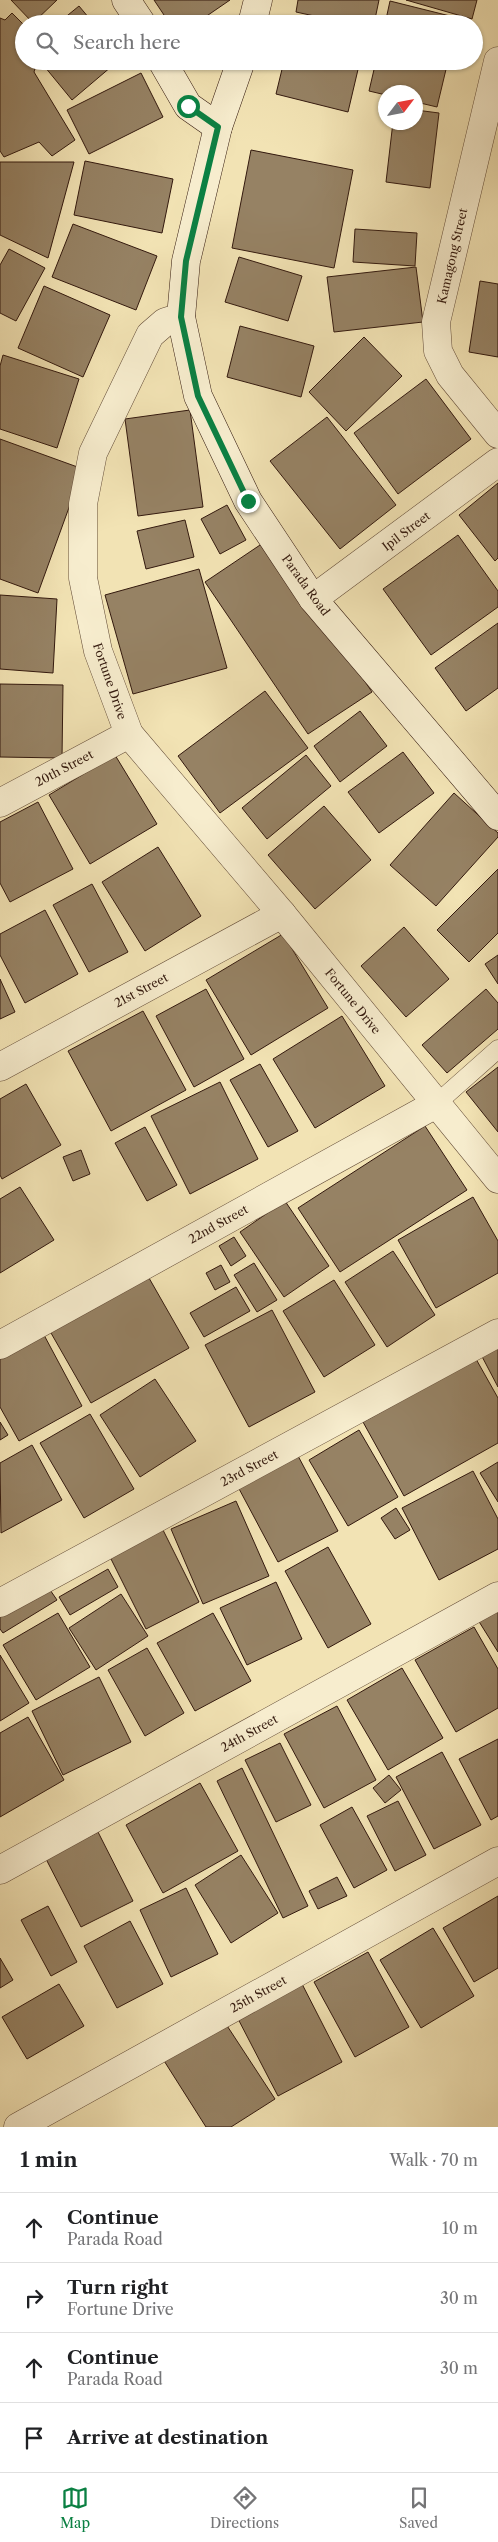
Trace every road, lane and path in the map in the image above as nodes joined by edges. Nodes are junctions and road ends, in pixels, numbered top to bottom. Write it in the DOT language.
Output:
graph roads {
  1 [pos="126,0"];
  2 [pos="258,0"];
  3 [pos="136,15"];
  4 [pos="254,15"];
  5 [pos="498,61"];
  6 [pos="167,70"];
  7 [pos="238,70"];
  8 [pos="218,127"];
  9 [pos="181,317"];
  10 [pos="498,434"];
  11 [pos="498,462"];
  12 [pos="313,599"];
  13 [pos="129,734"];
  14 [pos="0,803"];
  15 [pos="498,816"];
  16 [pos="282,914"];
  17 [pos="498,1049"];
  18 [pos="0,1067"];
  19 [pos="436,1104"];
  20 [pos="498,1179"];
  21 [pos="498,1334"];
  22 [pos="0,1345"];
  23 [pos="498,1596"];
  24 [pos="0,1603"];
  25 [pos="498,1861"];
  26 [pos="0,1870"];
  27 [pos="18,2127"];
  1 -- 3 [label="street"];
  2 -- 4 [label="street"];
  5 -- 10 [label="street, Kamagong Street"];
  6 -- 8 [label="street"];
  7 -- 8 [label="street"];
  8 -- 9 [label="street"];
  9 -- 12 [label="street, Parada Road"];
  9 -- 13 [label="street, Fortune Drive"];
  11 -- 12 [label="street, Ipil Street"];
  12 -- 15 [label="street, Parada Road"];
  13 -- 14 [label="street, 20th Street"];
  13 -- 16 [label="street, Fortune Drive"];
  16 -- 18 [label="street, 21st Street"];
  16 -- 19 [label="street, Fortune Drive"];
  17 -- 19 [label="lane"];
  19 -- 20 [label="street, Fortune Drive"];
  19 -- 22 [label="street, 22nd Street"];
  21 -- 24 [label="street, 23rd Street"];
  23 -- 26 [label="street, 24th Street"];
  25 -- 27 [label="street, 25th Street"];
}
